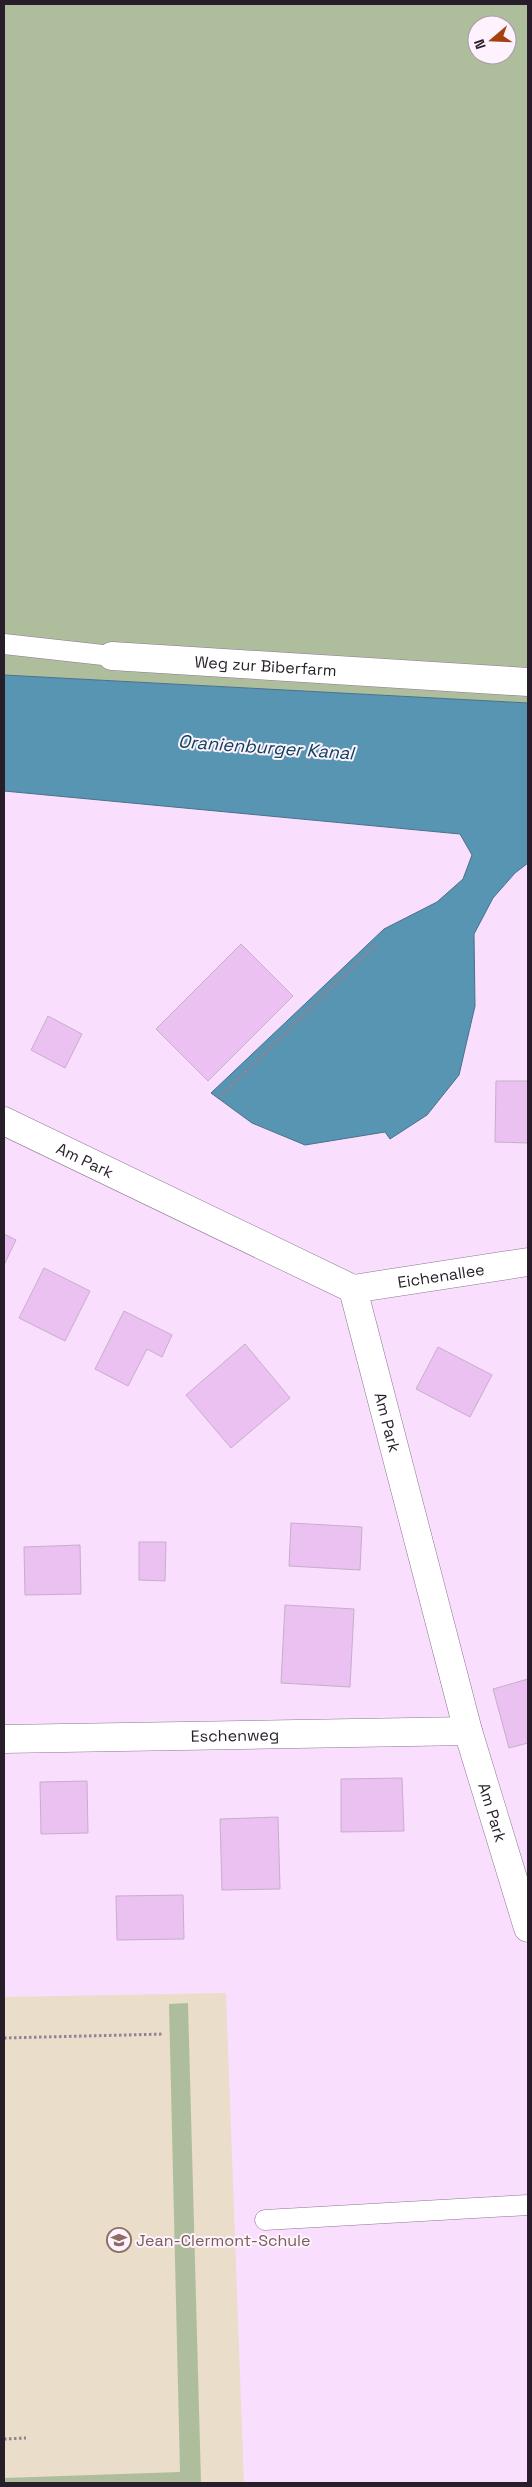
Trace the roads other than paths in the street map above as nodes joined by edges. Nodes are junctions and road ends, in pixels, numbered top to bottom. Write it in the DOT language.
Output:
graph roads {
  1 [pos="4,644"];
  2 [pos="112,656"];
  3 [pos="528,682"];
  4 [pos="4,1121"];
  5 [pos="528,1262"];
  6 [pos="353,1289"];
  7 [pos="468,1731"];
  8 [pos="4,1739"];
  9 [pos="523,1889"];
  10 [pos="528,1928"];
  11 [pos="528,2205"];
  12 [pos="265,2220"];
  1 -- 2 [label="lane, Weg zur Biberfarm"];
  2 -- 3 [label="street, Weg zur Biberfarm"];
  4 -- 6 [label="street, Am Park"];
  5 -- 6 [label="street, Eichenallee"];
  6 -- 7 [label="street, Am Park"];
  7 -- 8 [label="street, Eschenweg"];
  7 -- 9 [label="street, Am Park"];
  9 -- 10 [label="street, Am Park"];
  11 -- 12 [label="lane"];
}
